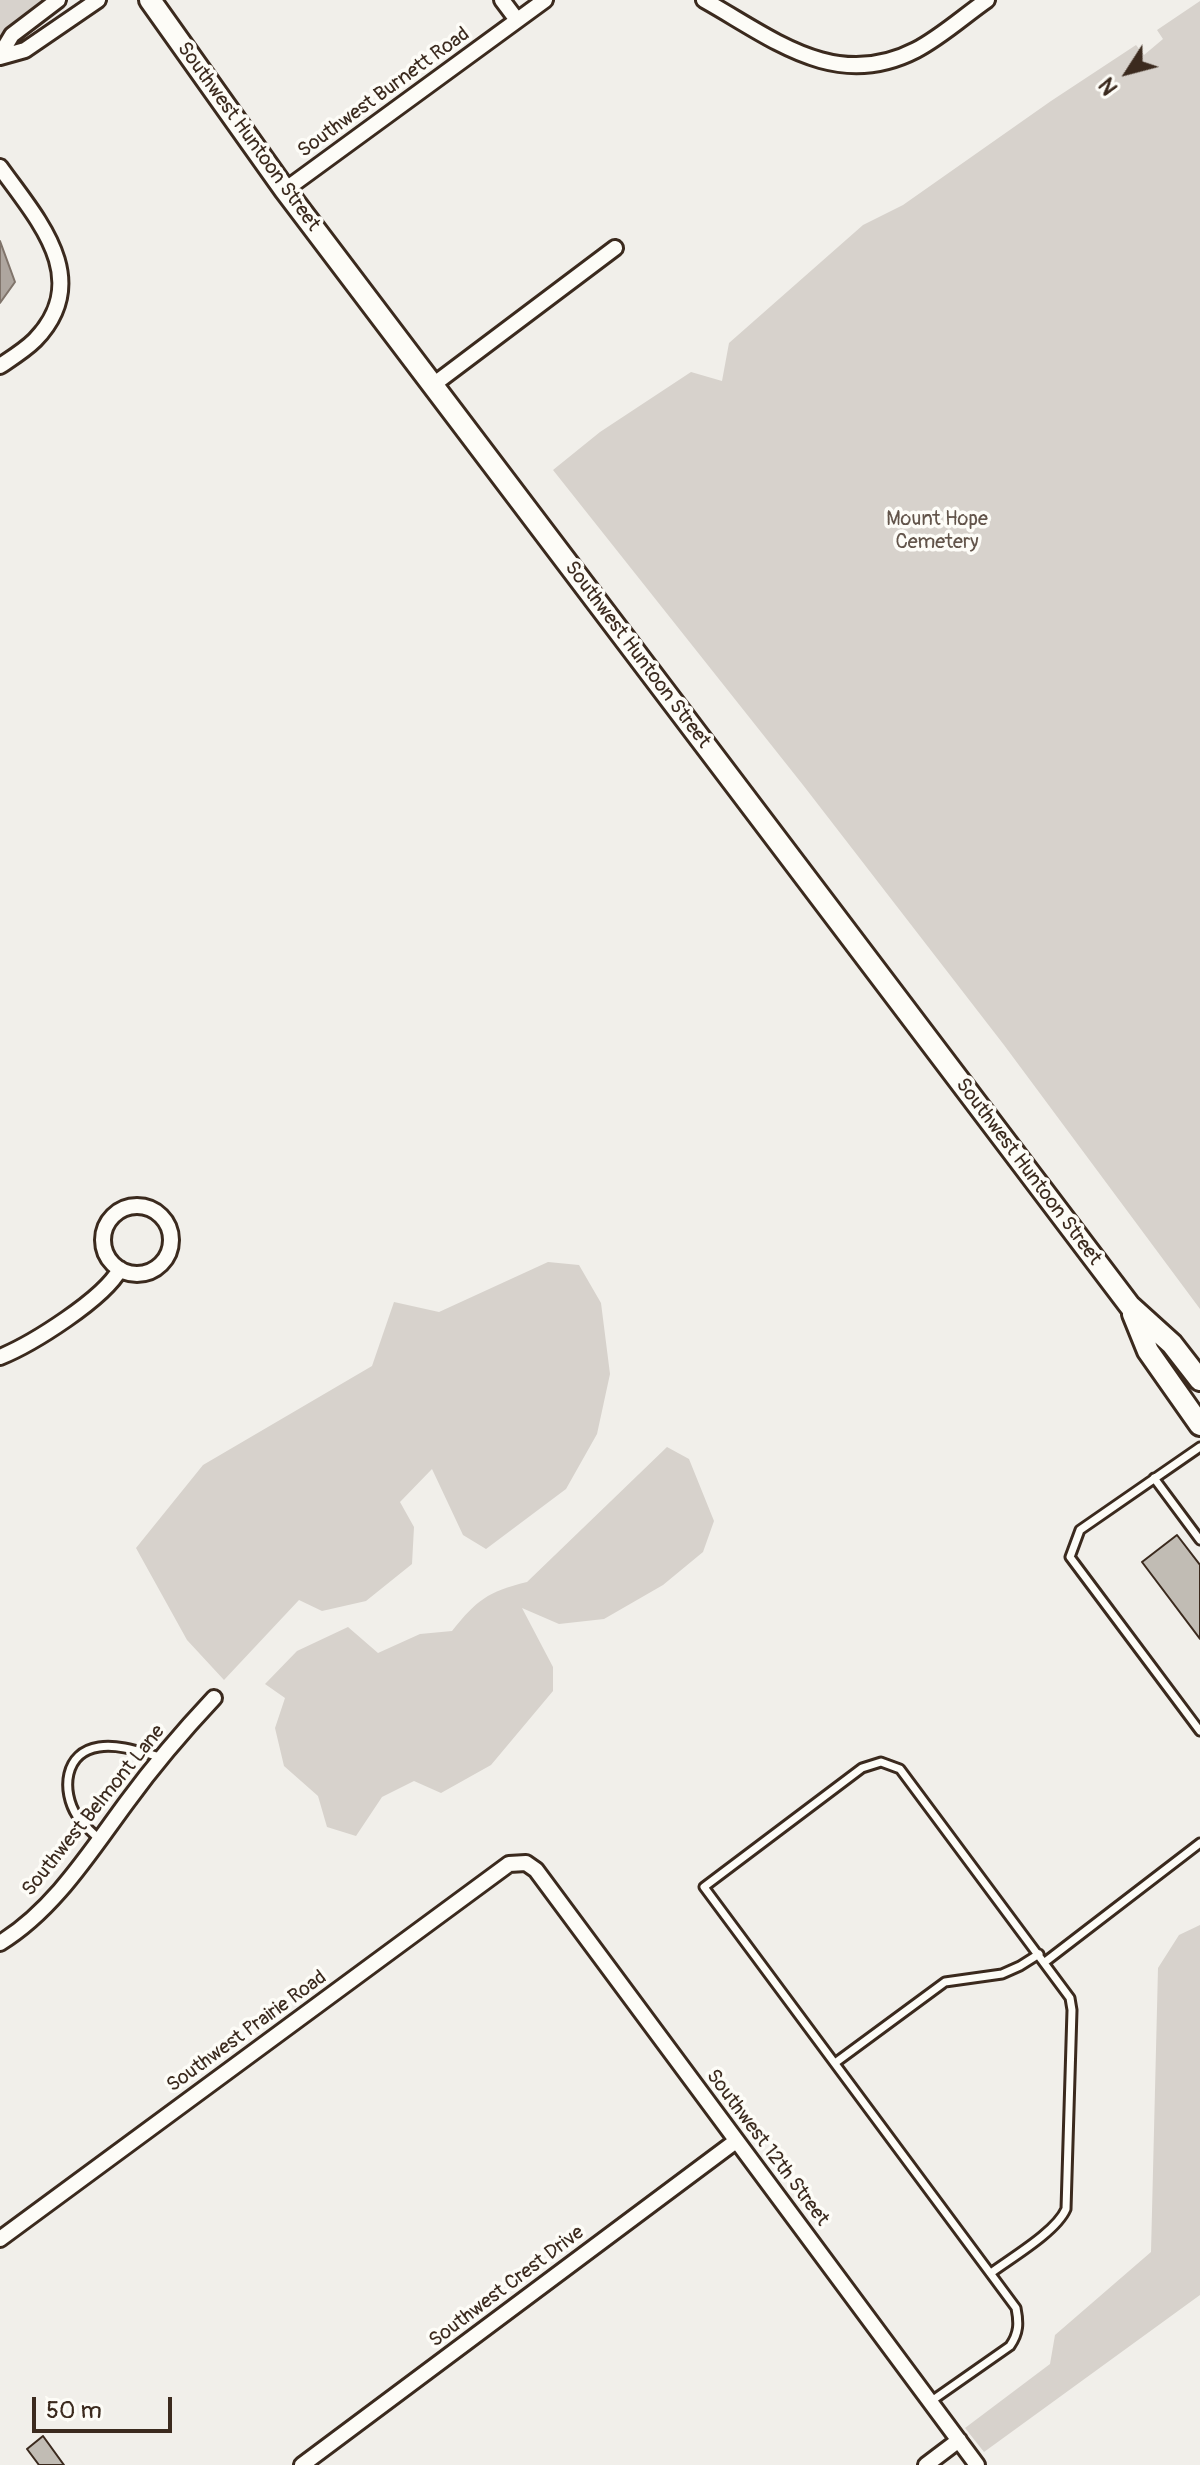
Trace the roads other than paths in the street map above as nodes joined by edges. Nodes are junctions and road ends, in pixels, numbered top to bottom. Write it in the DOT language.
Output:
graph roads {
  1 [pos="58,0"];
  2 [pos="98,0"];
  3 [pos="150,0"];
  4 [pos="502,0"];
  5 [pos="545,0"];
  6 [pos="704,0"];
  7 [pos="987,0"];
  8 [pos="517,20"];
  9 [pos="0,56"];
  10 [pos="0,167"];
  11 [pos="285,190"];
  12 [pos="615,248"];
  13 [pos="0,366"];
  14 [pos="433,385"];
  15 [pos="120,1269"];
  16 [pos="1130,1306"];
  17 [pos="0,1357"];
  18 [pos="1200,1380"];
  19 [pos="1200,1425"];
  20 [pos="1200,1447"];
  21 [pos="1154,1478"];
  22 [pos="1200,1540"];
  23 [pos="214,1698"];
  24 [pos="1200,1731"];
  25 [pos="160,1757"];
  26 [pos="99,1839"];
  27 [pos="1200,1843"];
  28 [pos="520,1862"];
  29 [pos="0,1943"];
  30 [pos="1039,1954"];
  31 [pos="1045,1962"];
  32 [pos="835,2063"];
  33 [pos="736,2141"];
  34 [pos="0,2239"];
  35 [pos="991,2273"];
  36 [pos="930,2402"];
  37 [pos="959,2440"];
  38 [pos="302,2465"];
  39 [pos="926,2465"];
  40 [pos="977,2465"];
  1 -- 9 [label="street"];
  2 -- 9 [label="street"];
  3 -- 11 [label="main road, Southwest Huntoon Street"];
  4 -- 8 [label="street"];
  5 -- 8 [label="street, Southwest Burnett Road"];
  6 -- 7 [label="street"];
  8 -- 11 [label="street, Southwest Burnett Road"];
  10 -- 13 [label="street"];
  11 -- 14 [label="main road, Southwest Huntoon Street"];
  12 -- 14 [label="street"];
  14 -- 16 [label="main road, Southwest Huntoon Street"];
  15 -- 15 [label="street"];
  15 -- 17 [label="street"];
  16 -- 18 [label="main road, Southwest Huntoon Street"];
  16 -- 19 [label="main road, Southwest Huntoon Street"];
  20 -- 21 [label="lane"];
  21 -- 22 [label="lane"];
  21 -- 24 [label="lane"];
  23 -- 25 [label="street, Southwest Belmont Lane"];
  25 -- 26 [label="street, Southwest Belmont Lane"];
  25 -- 26 [label="lane"];
  26 -- 29 [label="street, Southwest Belmont Lane"];
  27 -- 31 [label="lane"];
  28 -- 33 [label="street, Southwest 12th Street"];
  28 -- 34 [label="street, Southwest Prairie Road"];
  30 -- 31 [label="lane"];
  30 -- 32 [label="lane"];
  30 -- 32 [label="lane"];
  31 -- 35 [label="lane"];
  32 -- 35 [label="lane"];
  33 -- 36 [label="street, Southwest 12th Street"];
  33 -- 38 [label="street, Southwest Crest Drive"];
  35 -- 36 [label="lane"];
  36 -- 37 [label="street, Southwest 12th Street"];
  37 -- 39 [label="street"];
  37 -- 40 [label="street, Southwest 12th Street"];
}
